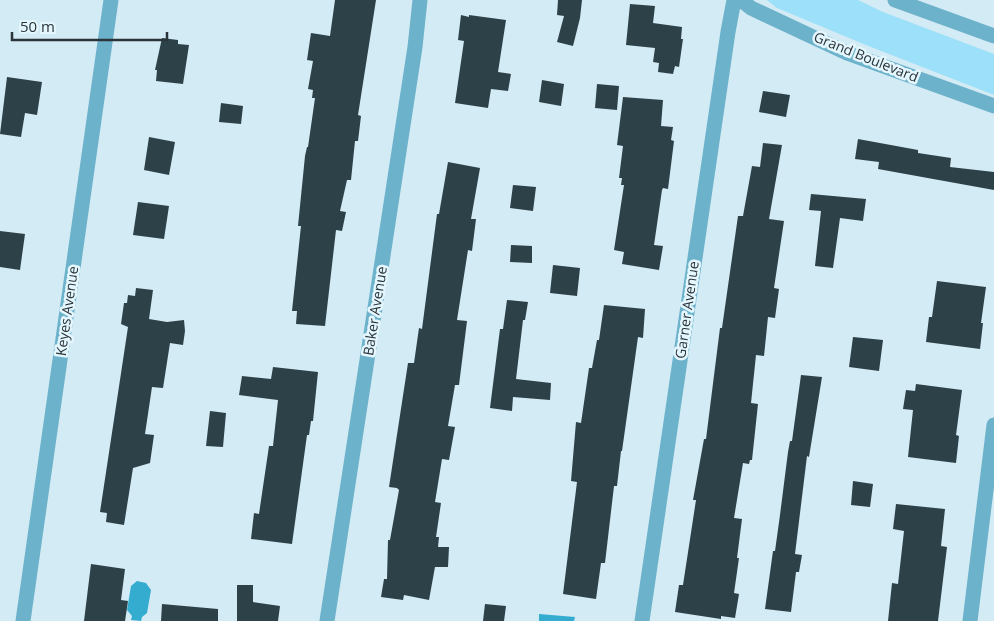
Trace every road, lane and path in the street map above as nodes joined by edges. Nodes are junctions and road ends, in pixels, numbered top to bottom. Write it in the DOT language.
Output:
graph roads {
  1 [pos="111,0"];
  2 [pos="420,0"];
  3 [pos="734,0"];
  4 [pos="741,0"];
  5 [pos="895,0"];
  6 [pos="994,36"];
  7 [pos="994,106"];
  8 [pos="994,425"];
  9 [pos="23,621"];
  10 [pos="327,621"];
  11 [pos="642,621"];
  12 [pos="970,621"];
  1 -- 9 [label="street, Keyes Avenue"];
  2 -- 10 [label="street, Baker Avenue"];
  3 -- 11 [label="street, Garner Avenue"];
  4 -- 7 [label="street, Grand Boulevard"];
  5 -- 6 [label="street"];
  8 -- 12 [label="street"];
}
